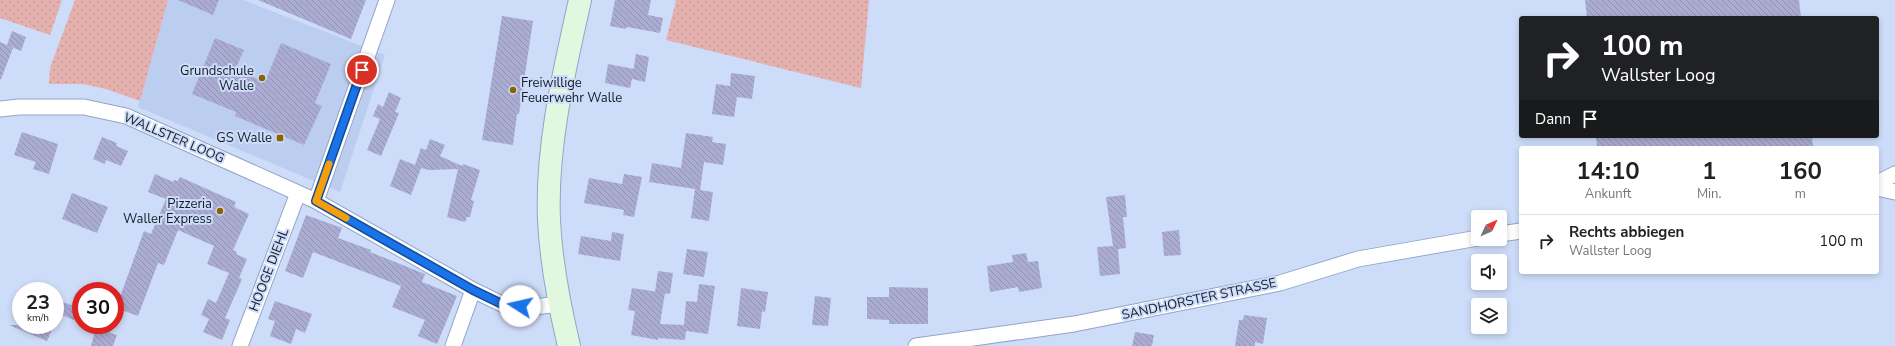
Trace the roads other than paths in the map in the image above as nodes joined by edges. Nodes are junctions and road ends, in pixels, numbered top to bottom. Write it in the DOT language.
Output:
graph roads {
  1 [pos="387,0"];
  2 [pos="580,0"];
  3 [pos="0,109"];
  4 [pos="1895,174"];
  5 [pos="1879,182"];
  6 [pos="1879,188"];
  7 [pos="1895,192"];
  8 [pos="298,193"];
  9 [pos="316,201"];
  10 [pos="1519,230"];
  11 [pos="1507,233"];
  12 [pos="1471,239"];
  13 [pos="473,290"];
  14 [pos="559,304"];
  15 [pos="240,346"];
  16 [pos="453,346"];
  17 [pos="569,346"];
  18 [pos="916,346"];
  1 -- 9 [label="street"];
  2 -- 14 [label="street"];
  3 -- 8 [label="street, WALLSTER LOOG"];
  4 -- 5 [label="street"];
  6 -- 7 [label="street"];
  8 -- 9 [label="street, WALLSTER LOOG"];
  8 -- 15 [label="street, HOOGE DIEHL"];
  9 -- 13 [label="street, WALLSTER LOOG"];
  10 -- 11 [label="street"];
  12 -- 18 [label="street, SANDHORSTER STRASSE"];
  13 -- 14 [label="street, WALLSTER LOOG"];
  13 -- 16 [label="street"];
  14 -- 17 [label="street"];
}
